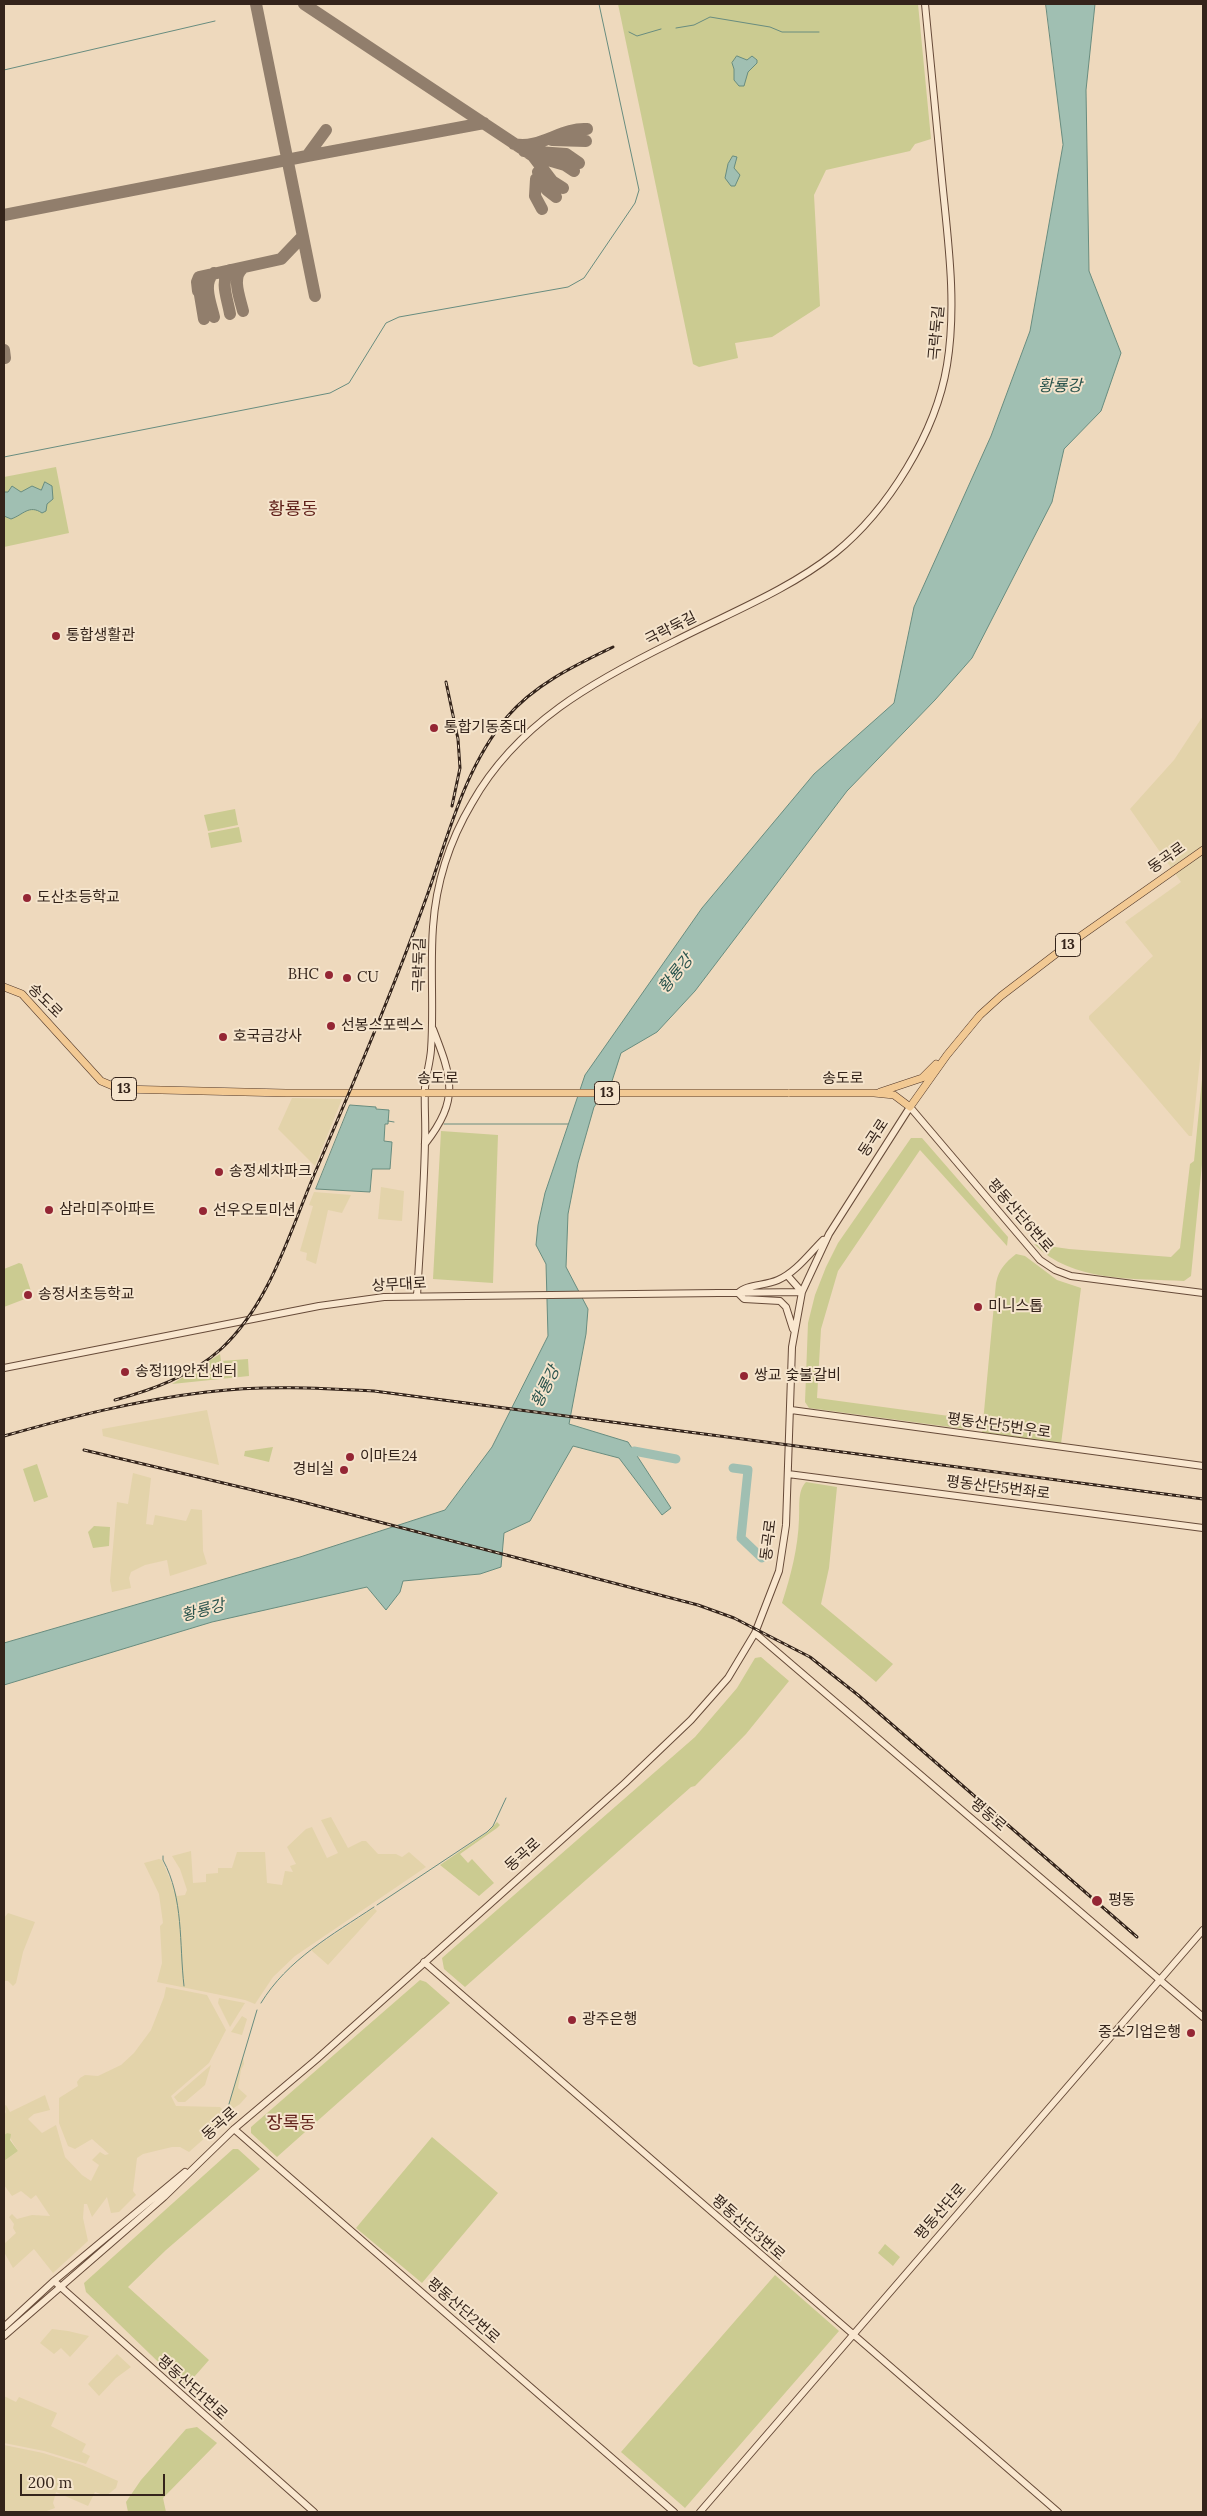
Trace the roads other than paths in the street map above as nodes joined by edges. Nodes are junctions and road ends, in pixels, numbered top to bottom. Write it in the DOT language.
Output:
graph roads {
  1 [pos="925,4"];
  2 [pos="1203,850"];
  3 [pos="4,987"];
  4 [pos="432,1026"];
  5 [pos="947,1055"];
  6 [pos="425,1093"];
  7 [pos="874,1093"];
  8 [pos="910,1107"];
  9 [pos="425,1144"];
  10 [pos="829,1234"];
  11 [pos="787,1275"];
  12 [pos="802,1292"];
  13 [pos="738,1293"];
  14 [pos="1203,1294"];
  15 [pos="418,1296"];
  16 [pos="794,1330"];
  17 [pos="4,1368"];
  18 [pos="791,1410"];
  19 [pos="1203,1466"];
  20 [pos="788,1474"];
  21 [pos="1203,1528"];
  22 [pos="755,1633"];
  23 [pos="1203,1930"];
  24 [pos="424,1962"];
  25 [pos="1160,1980"];
  26 [pos="1203,2017"];
  27 [pos="234,2129"];
  28 [pos="204,2157"];
  29 [pos="54,2281"];
  30 [pos="60,2286"];
  31 [pos="4,2327"];
  32 [pos="4,2336"];
  33 [pos="852,2336"];
  34 [pos="314,2512"];
  35 [pos="674,2512"];
  36 [pos="700,2512"];
  37 [pos="1058,2512"];
  1 -- 4 [label="street, 극락둑길"];
  2 -- 5 [label="main road, 동곡로 / 13"];
  3 -- 6 [label="main road, 송도로 / 13"];
  4 -- 6 [label="street, 극락둑길"];
  4 -- 9 [label="street"];
  5 -- 7 [label="main road, 13"];
  5 -- 8 [label="main road, 동곡로 / 13"];
  6 -- 7 [label="main road, 송도로 / 13, bridge"];
  6 -- 9 [label="street, 극락둑길"];
  7 -- 8 [label="main road, 송도로 / 13"];
  8 -- 10 [label="street, 동곡로"];
  8 -- 14 [label="street, 평동산단6번로"];
  9 -- 15 [label="street, 극락둑길"];
  10 -- 11 [label="street"];
  10 -- 12 [label="street, 동곡로"];
  11 -- 12 [label="street"];
  11 -- 13 [label="street"];
  12 -- 13 [label="street, 상무대로"];
  12 -- 16 [label="street, 동곡로"];
  13 -- 15 [label="street, 상무대로"];
  13 -- 16 [label="street"];
  15 -- 17 [label="street, 상무대로"];
  16 -- 18 [label="street, 동곡로"];
  18 -- 19 [label="street, 평동산단5번우로"];
  18 -- 20 [label="street, 동곡로"];
  20 -- 21 [label="street, 평동산단5번좌로"];
  20 -- 22 [label="street, 동곡로"];
  22 -- 24 [label="street, 동곡로"];
  22 -- 25 [label="street, 평동로"];
  23 -- 25 [label="street, 평동산단로"];
  24 -- 27 [label="street, 동곡로"];
  24 -- 33 [label="street, 평동산단3번로"];
  25 -- 26 [label="street, 평동로"];
  25 -- 33 [label="street, 평동산단로"];
  27 -- 28 [label="street, 동곡로"];
  27 -- 35 [label="street, 평동산단2번로"];
  28 -- 29 [label="street, 동곡로"];
  28 -- 30 [label="street, 동곡로"];
  29 -- 30 [label="street, 평동산단1번로"];
  29 -- 31 [label="street, 동곡로"];
  30 -- 32 [label="street, 동곡로"];
  30 -- 34 [label="street, 평동산단1번로"];
  33 -- 36 [label="street, 평동산단로"];
  33 -- 37 [label="street, 평동산단3번로"];
}
